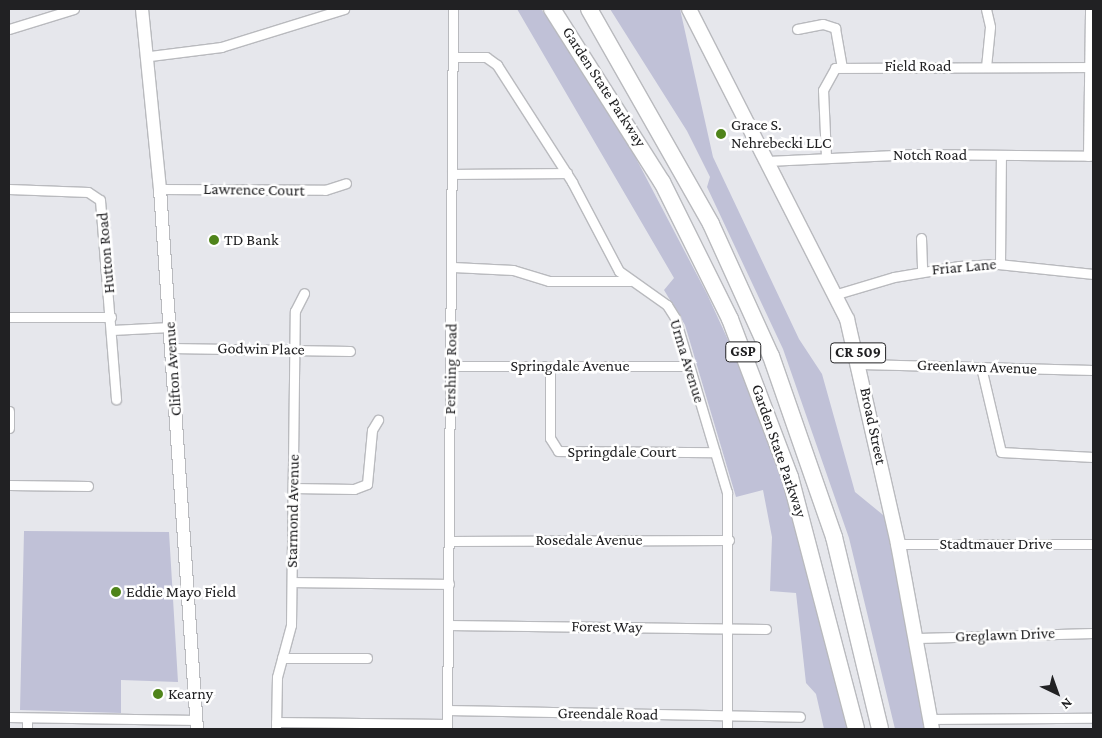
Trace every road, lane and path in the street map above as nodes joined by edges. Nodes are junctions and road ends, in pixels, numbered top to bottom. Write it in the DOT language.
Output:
graph roads {
  1 [pos="74,9"];
  2 [pos="142,9"];
  3 [pos="344,9"];
  4 [pos="453,9"];
  5 [pos="552,9"];
  6 [pos="589,9"];
  7 [pos="689,9"];
  8 [pos="986,9"];
  9 [pos="1090,9"];
  10 [pos="9,29"];
  11 [pos="797,29"];
  12 [pos="150,56"];
  13 [pos="454,57"];
  14 [pos="842,66"];
  15 [pos="986,67"];
  16 [pos="1091,67"];
  17 [pos="826,156"];
  18 [pos="1001,156"];
  19 [pos="1090,156"];
  20 [pos="767,161"];
  21 [pos="567,173"];
  22 [pos="452,174"];
  23 [pos="346,183"];
  24 [pos="9,189"];
  25 [pos="160,189"];
  26 [pos="921,238"];
  27 [pos="1000,264"];
  28 [pos="453,267"];
  29 [pos="922,271"];
  30 [pos="1093,274"];
  31 [pos="630,281"];
  32 [pos="304,293"];
  33 [pos="837,294"];
  34 [pos="9,317"];
  35 [pos="111,317"];
  36 [pos="170,327"];
  37 [pos="112,330"];
  38 [pos="171,348"];
  39 [pos="295,350"];
  40 [pos="350,351"];
  41 [pos="860,364"];
  42 [pos="451,366"];
  43 [pos="550,366"];
  44 [pos="689,366"];
  45 [pos="981,367"];
  46 [pos="1093,370"];
  47 [pos="116,399"];
  48 [pos="9,411"];
  49 [pos="378,420"];
  50 [pos="9,428"];
  51 [pos="715,452"];
  52 [pos="1093,457"];
  53 [pos="9,485"];
  54 [pos="88,486"];
  55 [pos="293,488"];
  56 [pos="729,540"];
  57 [pos="449,541"];
  58 [pos="898,544"];
  59 [pos="1093,544"];
  60 [pos="292,582"];
  61 [pos="449,584"];
  62 [pos="448,625"];
  63 [pos="728,629"];
  64 [pos="766,629"];
  65 [pos="1093,633"];
  66 [pos="918,638"];
  67 [pos="282,658"];
  68 [pos="367,658"];
  69 [pos="447,710"];
  70 [pos="9,716"];
  71 [pos="728,717"];
  72 [pos="800,717"];
  73 [pos="27,718"];
  74 [pos="1093,718"];
  75 [pos="931,724"];
  76 [pos="197,725"];
  77 [pos="276,726"];
  78 [pos="447,727"];
  79 [pos="27,729"];
  80 [pos="727,729"];
  81 [pos="856,729"];
  82 [pos="880,729"];
  1 -- 10 [label="street"];
  2 -- 12 [label="main road, Clifton Avenue"];
  3 -- 12 [label="street"];
  4 -- 13 [label="street, Pershing Road"];
  5 -- 81 [label="highway, Garden State Parkway / GSP"];
  6 -- 82 [label="highway, Garden State Parkway / GSP"];
  7 -- 20 [label="main road, Broad Street / CR 509"];
  8 -- 15 [label="street"];
  9 -- 16 [label="street"];
  11 -- 14 [label="street"];
  12 -- 25 [label="main road, Clifton Avenue"];
  13 -- 21 [label="street, Urma Avenue"];
  13 -- 22 [label="street, Pershing Road"];
  14 -- 15 [label="street, Field Road"];
  14 -- 17 [label="street"];
  15 -- 16 [label="street, Field Road"];
  16 -- 19 [label="street"];
  17 -- 18 [label="street, Notch Road"];
  17 -- 20 [label="street, Notch Road"];
  18 -- 19 [label="street, Notch Road"];
  18 -- 27 [label="street"];
  20 -- 33 [label="main road, Broad Street / CR 509"];
  21 -- 22 [label="street"];
  21 -- 31 [label="street, Urma Avenue"];
  22 -- 28 [label="street, Pershing Road"];
  23 -- 25 [label="street, Lawrence Court"];
  24 -- 35 [label="street, Hutton Road"];
  25 -- 36 [label="main road, Clifton Avenue"];
  26 -- 29 [label="street"];
  27 -- 29 [label="street, Friar Lane"];
  27 -- 30 [label="street, Friar Lane"];
  28 -- 31 [label="street"];
  28 -- 42 [label="street, Pershing Road"];
  29 -- 33 [label="street, Friar Lane"];
  31 -- 44 [label="street, Urma Avenue"];
  32 -- 39 [label="street, Starmond Avenue"];
  33 -- 41 [label="main road, Broad Street / CR 509"];
  34 -- 35 [label="street"];
  35 -- 37 [label="street, Hutton Road"];
  36 -- 37 [label="street"];
  36 -- 38 [label="main road, Clifton Avenue"];
  37 -- 47 [label="street, Hutton Road"];
  38 -- 39 [label="street, Godwin Place"];
  38 -- 76 [label="main road, Clifton Avenue"];
  39 -- 40 [label="street, Godwin Place"];
  39 -- 55 [label="street, Starmond Avenue"];
  41 -- 45 [label="street, Greenlawn Avenue"];
  41 -- 58 [label="main road, Broad Street / CR 509"];
  42 -- 43 [label="street, Springdale Avenue"];
  42 -- 57 [label="street, Pershing Road"];
  43 -- 44 [label="street, Springdale Avenue"];
  43 -- 51 [label="street, Springdale Court"];
  44 -- 51 [label="street, Urma Avenue"];
  45 -- 46 [label="street, Greenlawn Avenue"];
  45 -- 52 [label="street"];
  48 -- 50 [label="street"];
  49 -- 55 [label="street"];
  51 -- 56 [label="street, Urma Avenue"];
  53 -- 54 [label="street"];
  55 -- 60 [label="street, Starmond Avenue"];
  56 -- 57 [label="street, Rosedale Avenue"];
  56 -- 63 [label="street, Urma Avenue"];
  57 -- 61 [label="street, Pershing Road"];
  58 -- 59 [label="street, Stadtmauer Drive"];
  58 -- 66 [label="main road, Broad Street / CR 509"];
  60 -- 61 [label="street"];
  60 -- 67 [label="street, Starmond Avenue"];
  61 -- 62 [label="street, Pershing Road"];
  62 -- 63 [label="street, Forest Way"];
  62 -- 69 [label="street, Pershing Road"];
  63 -- 64 [label="street, Forest Way"];
  63 -- 71 [label="street, Urma Avenue"];
  65 -- 66 [label="street, Greglawn Drive"];
  66 -- 75 [label="main road, Broad Street / CR 509"];
  67 -- 68 [label="street"];
  67 -- 77 [label="street, Starmond Avenue"];
  69 -- 71 [label="street, Greendale Road"];
  69 -- 78 [label="street, Pershing Road"];
  70 -- 73 [label="street"];
  71 -- 72 [label="street, Greendale Road"];
  71 -- 80 [label="street, Urma Avenue"];
  73 -- 76 [label="street"];
  73 -- 79 [label="street"];
  74 -- 75 [label="street"];
  77 -- 78 [label="street"];
}
